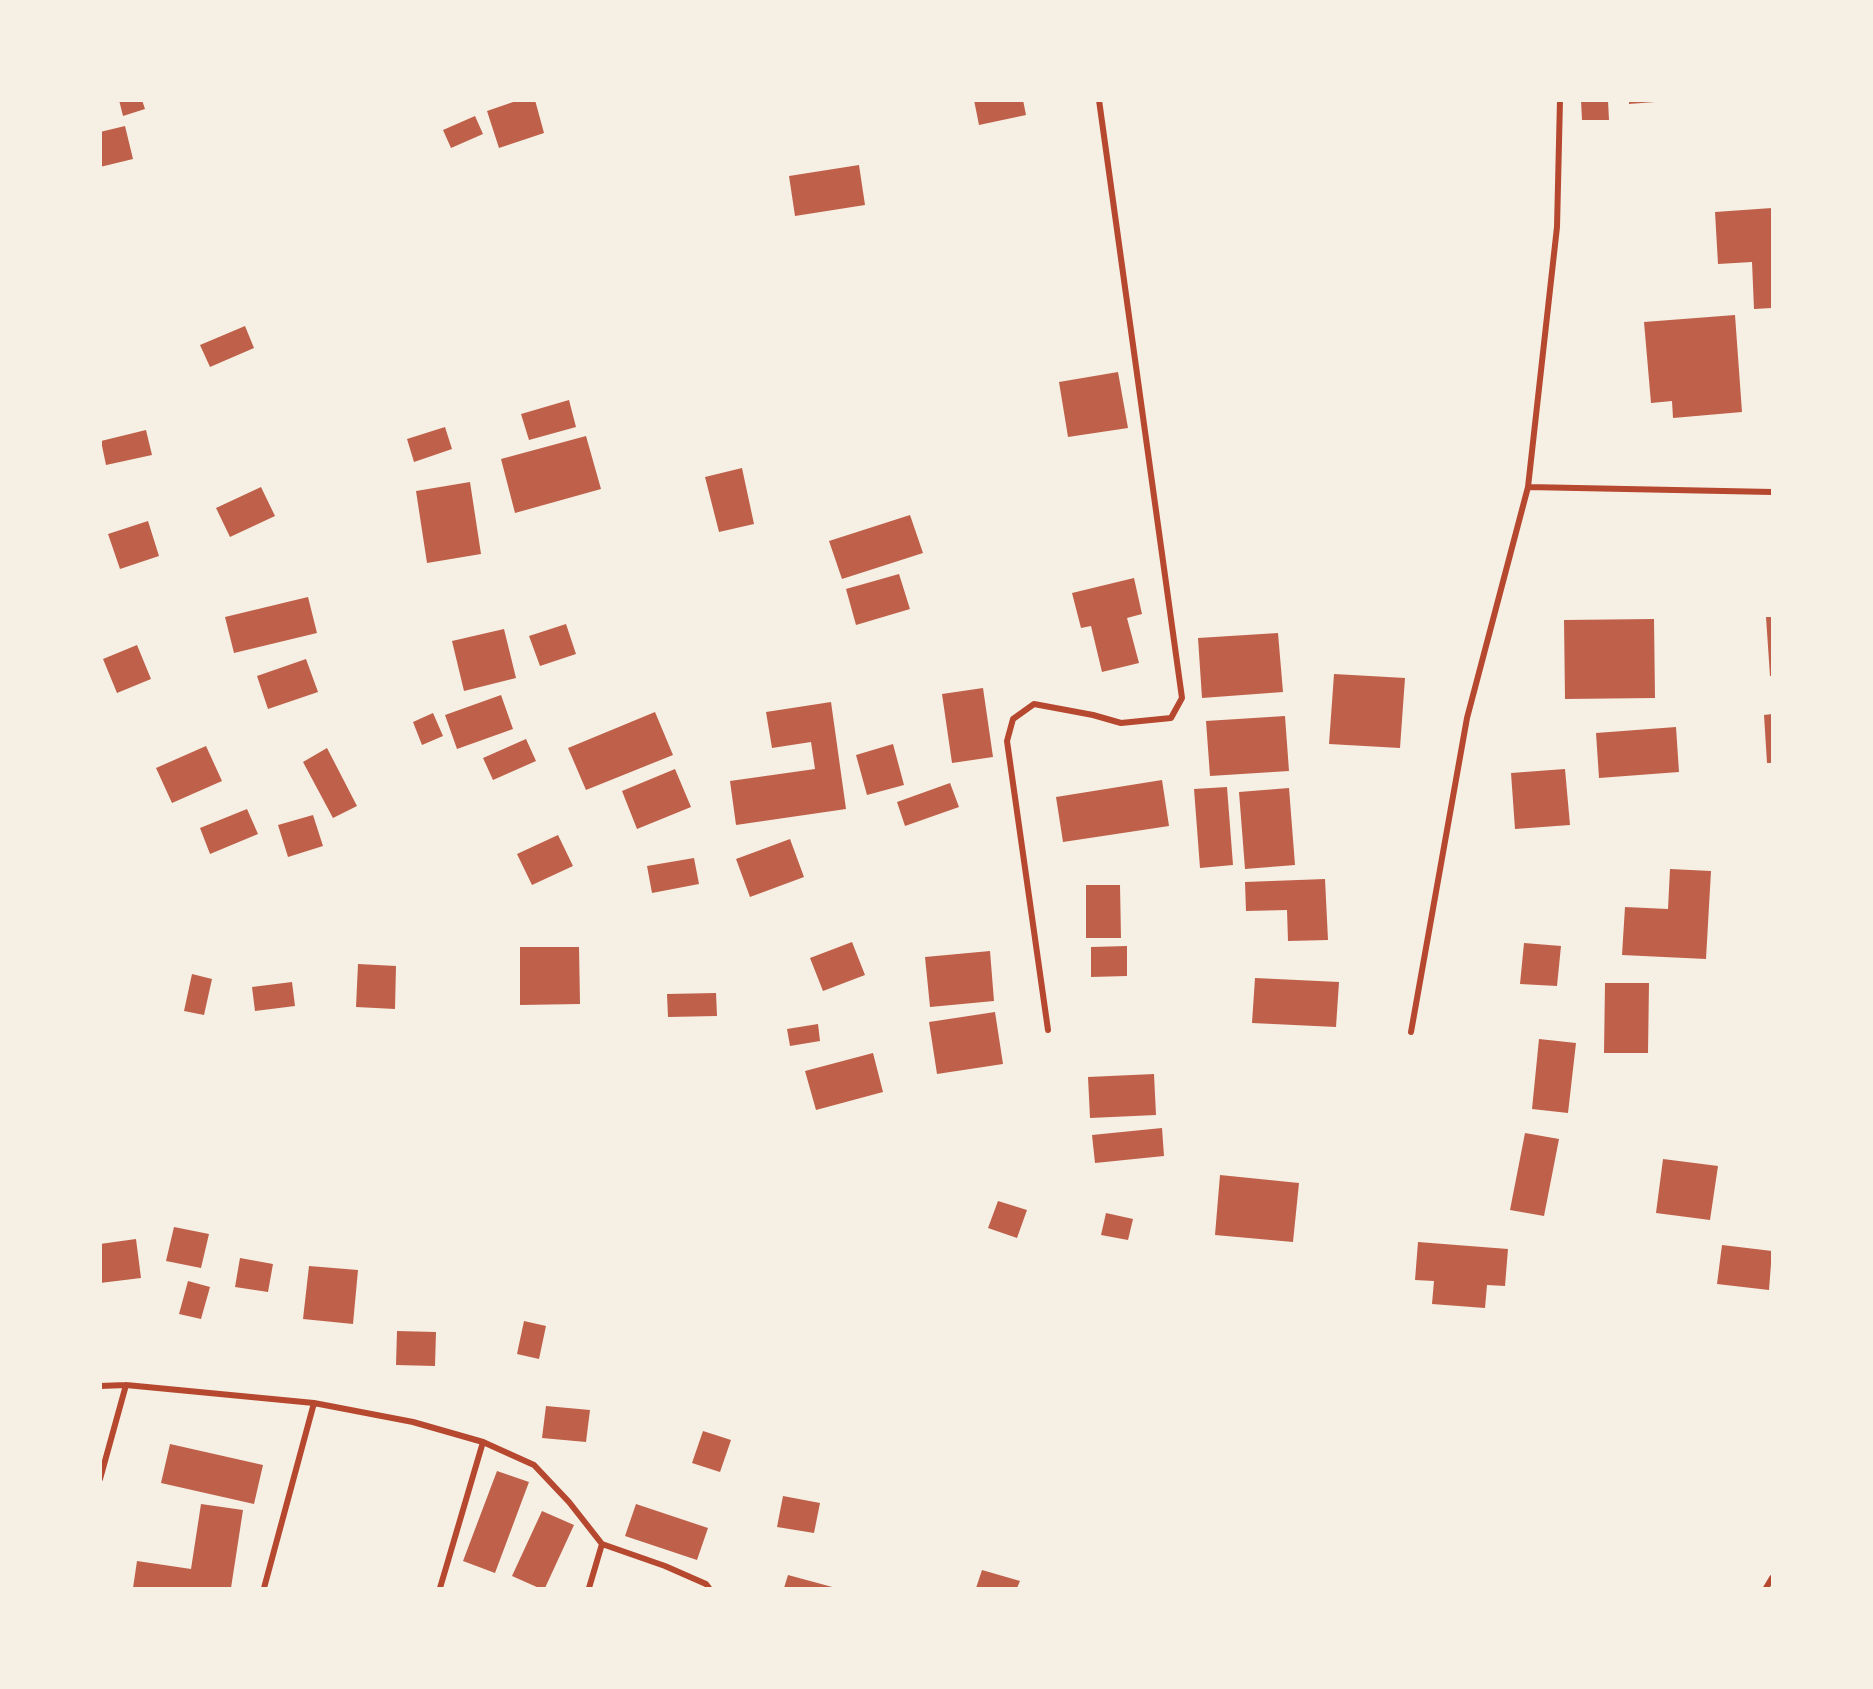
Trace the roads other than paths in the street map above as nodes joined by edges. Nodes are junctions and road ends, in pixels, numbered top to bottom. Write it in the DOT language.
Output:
graph roads {
  1 [pos="1099,100"];
  2 [pos="1560,100"];
  3 [pos="1528,487"];
  4 [pos="1773,492"];
  5 [pos="1048,1030"];
  6 [pos="1411,1032"];
  7 [pos="126,1385"];
  8 [pos="100,1386"];
  9 [pos="314,1403"];
  10 [pos="483,1442"];
  11 [pos="100,1479"];
  12 [pos="602,1544"];
  13 [pos="1773,1578"];
  14 [pos="264,1588"];
  15 [pos="440,1588"];
  16 [pos="589,1588"];
  17 [pos="709,1588"];
  18 [pos="1766,1588"];
  1 -- 5 [label="street"];
  2 -- 3 [label="street"];
  3 -- 4 [label="street"];
  3 -- 6 [label="street"];
  7 -- 8 [label="street"];
  7 -- 9 [label="street"];
  7 -- 11 [label="street"];
  9 -- 10 [label="street"];
  9 -- 14 [label="street"];
  10 -- 12 [label="street"];
  10 -- 15 [label="street"];
  12 -- 16 [label="street"];
  12 -- 17 [label="street"];
  13 -- 18 [label="street"];
}
